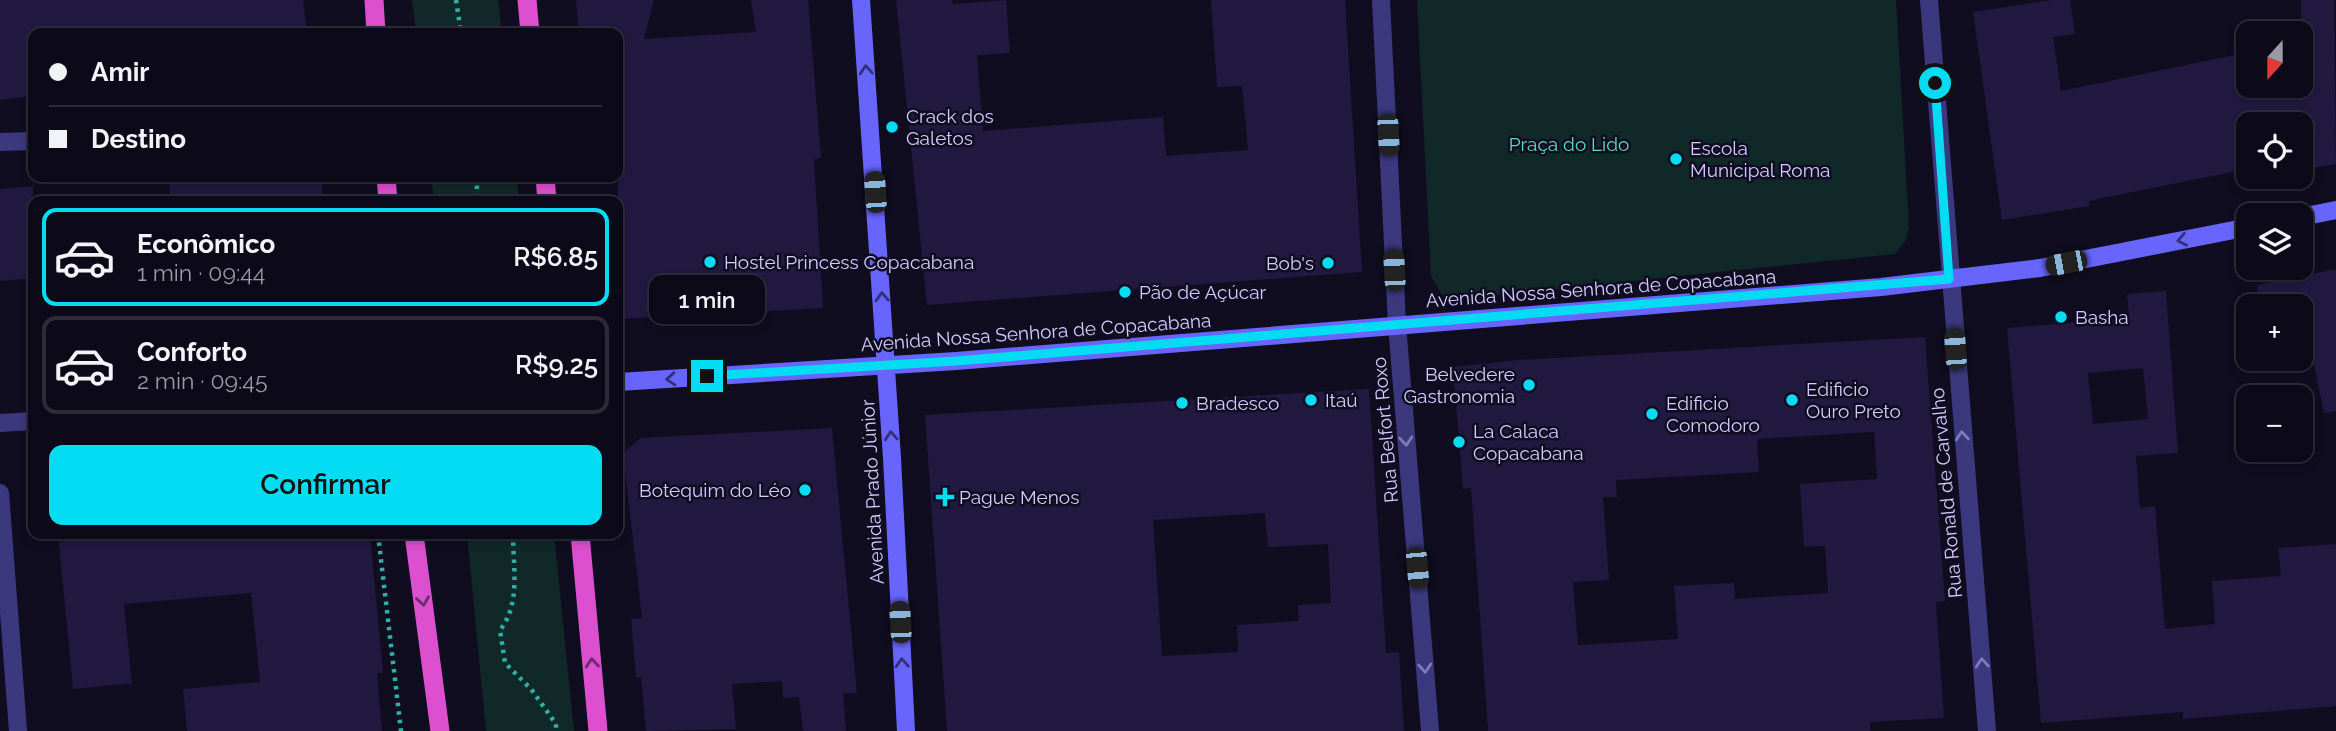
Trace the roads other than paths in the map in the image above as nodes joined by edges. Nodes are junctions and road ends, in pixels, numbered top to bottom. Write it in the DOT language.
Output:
graph roads {
  1 [pos="374,0"];
  2 [pos="527,0"];
  3 [pos="862,0"];
  4 [pos="1381,0"];
  5 [pos="1929,0"];
  6 [pos="376,28"];
  7 [pos="530,28"];
  8 [pos="28,141"];
  9 [pos="0,142"];
  10 [pos="2336,210"];
  11 [pos="2313,215"];
  12 [pos="2236,230"];
  13 [pos="1949,279"];
  14 [pos="1397,324"];
  15 [pos="886,365"];
  16 [pos="623,382"];
  17 [pos="28,421"];
  18 [pos="0,423"];
  19 [pos="0,493"];
  20 [pos="415,539"];
  21 [pos="580,539"];
  22 [pos="18,731"];
  23 [pos="440,731"];
  24 [pos="598,731"];
  25 [pos="905,731"];
  26 [pos="1430,731"];
  27 [pos="1987,731"];
  1 -- 6 [label="highway"];
  2 -- 7 [label="highway"];
  15 -- 3 [label="main road, Avenida Prado Júnior, one-way"];
  4 -- 14 [label="street, Rua Belfort Roxo"];
  5 -- 13 [label="street, Rua Ronald de Carvalho"];
  8 -- 9 [label="street"];
  10 -- 11 [label="main road"];
  12 -- 13 [label="main road, Avenida Nossa Senhora de Copacabana, one-way"];
  13 -- 14 [label="main road, Avenida Nossa Senhora de Copacabana"];
  27 -- 13 [label="street, Rua Ronald de Carvalho, one-way"];
  14 -- 15 [label="main road, Avenida Nossa Senhora de Copacabana"];
  14 -- 26 [label="street, Rua Belfort Roxo, one-way"];
  15 -- 16 [label="main road, Avenida Nossa Senhora de Copacabana, one-way"];
  25 -- 15 [label="main road, Avenida Prado Júnior, one-way"];
  17 -- 18 [label="street"];
  19 -- 22 [label="street"];
  20 -- 23 [label="highway, one-way"];
  24 -- 21 [label="highway, one-way"];
}
